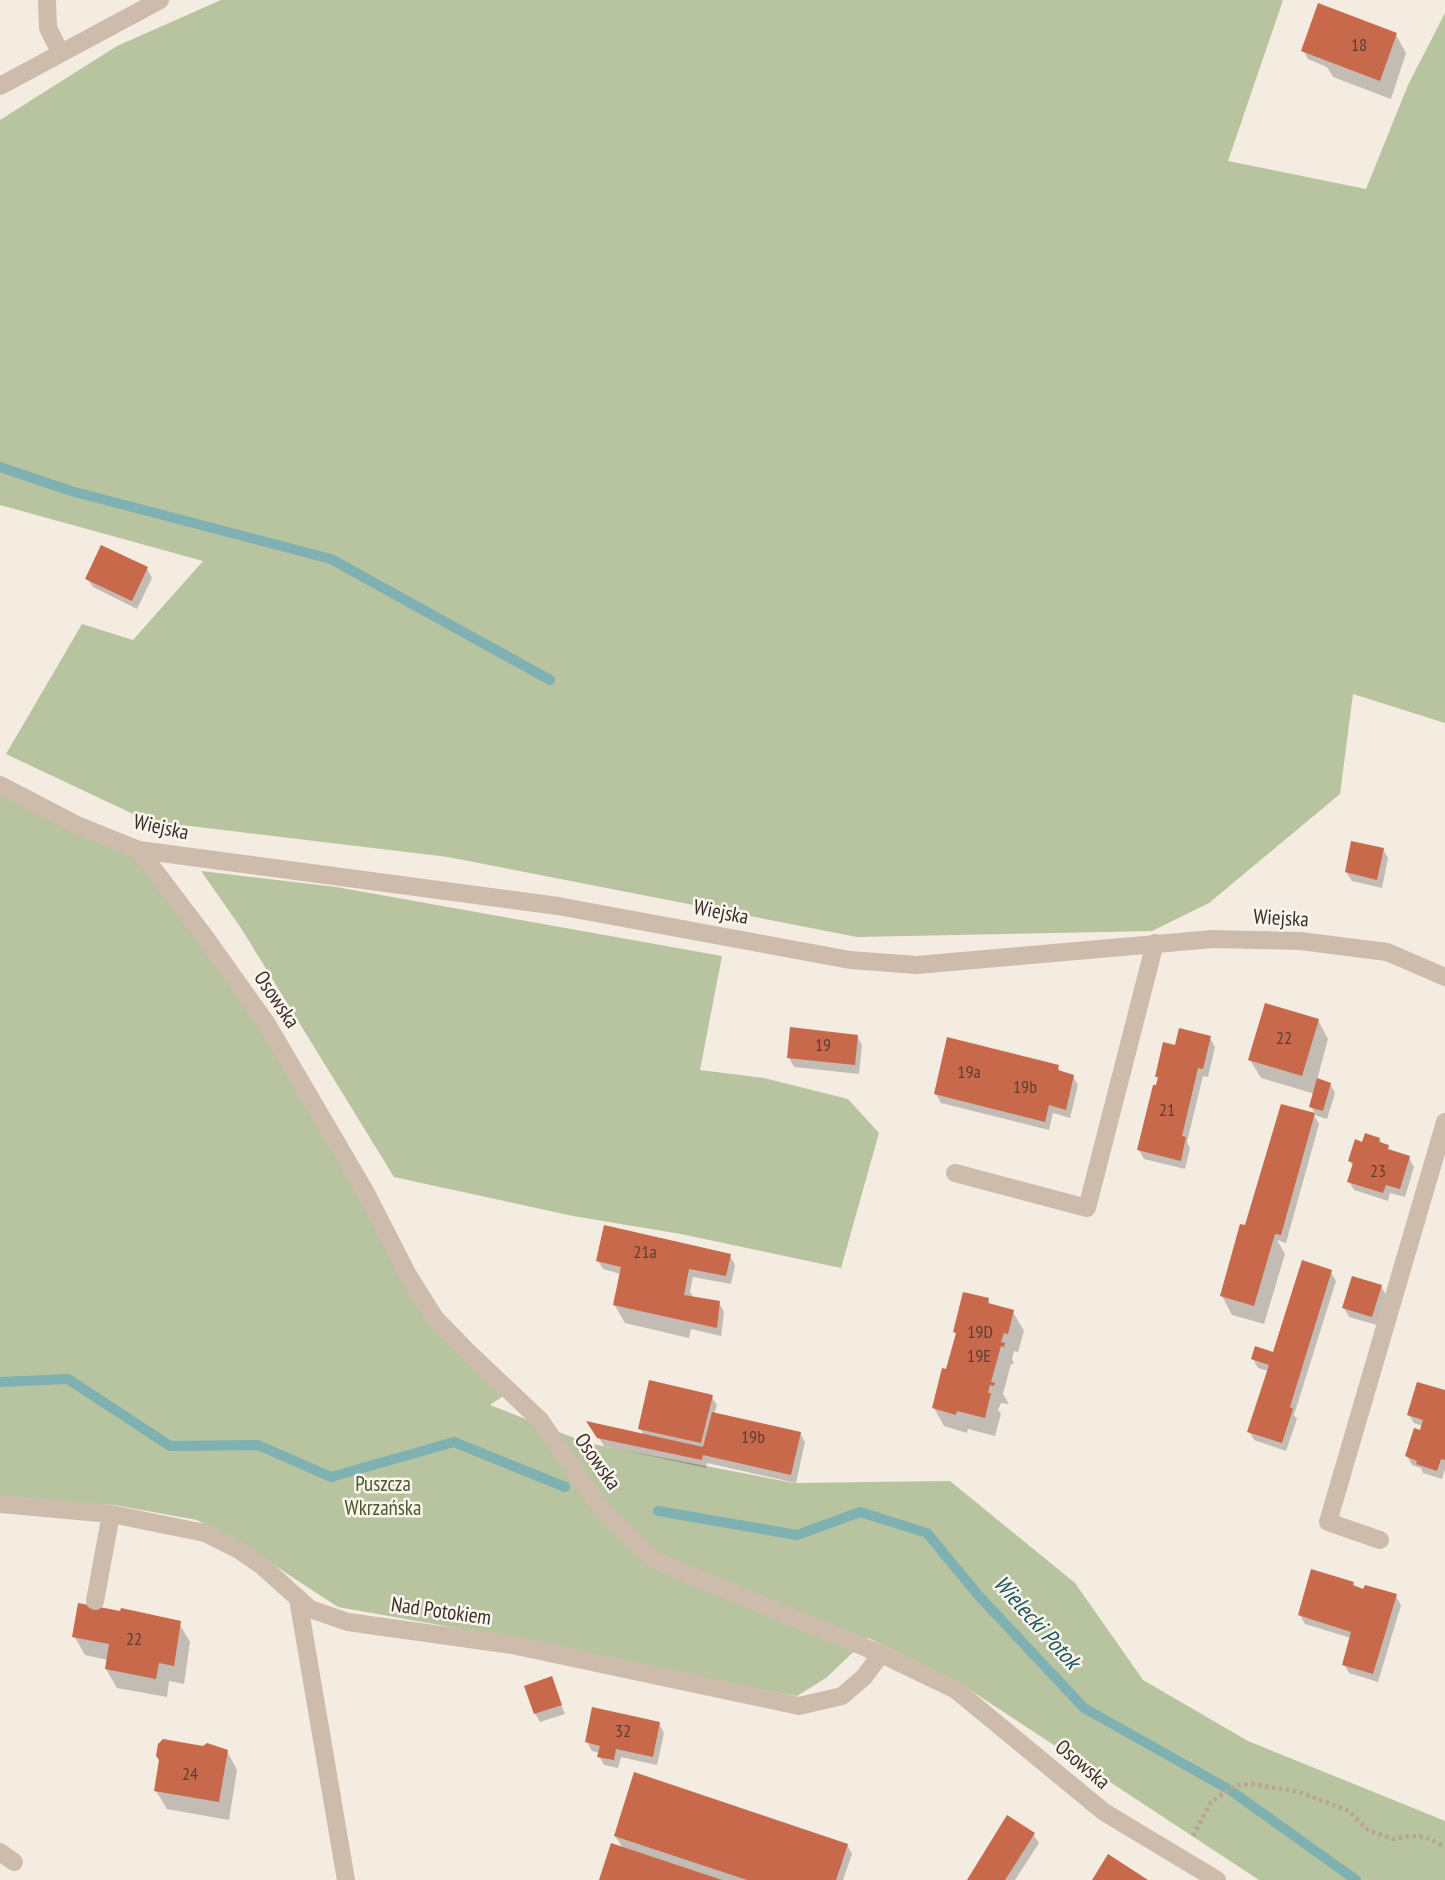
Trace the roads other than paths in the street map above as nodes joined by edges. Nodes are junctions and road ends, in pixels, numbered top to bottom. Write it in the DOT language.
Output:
graph roads {
  1 [pos="47,0"];
  2 [pos="160,0"];
  3 [pos="60,52"];
  4 [pos="0,86"];
  5 [pos="0,785"];
  6 [pos="139,850"];
  7 [pos="1155,943"];
  8 [pos="1445,977"];
  9 [pos="1445,1122"];
  10 [pos="955,1173"];
  11 [pos="0,1504"];
  12 [pos="111,1514"];
  13 [pos="1380,1540"];
  14 [pos="298,1599"];
  15 [pos="95,1601"];
  16 [pos="881,1654"];
  17 [pos="346,1880"];
  18 [pos="1217,1880"];
  1 -- 3 [label="street"];
  2 -- 3 [label="street"];
  3 -- 4 [label="street"];
  5 -- 6 [label="street, Wiejska"];
  6 -- 7 [label="street, Wiejska"];
  6 -- 16 [label="street, Osowska"];
  7 -- 8 [label="street, Wiejska"];
  7 -- 10 [label="street"];
  9 -- 13 [label="street"];
  11 -- 12 [label="street, Nad Potokiem"];
  12 -- 14 [label="street, Nad Potokiem"];
  12 -- 15 [label="street"];
  14 -- 16 [label="street, Nad Potokiem"];
  14 -- 17 [label="street"];
  16 -- 18 [label="street, Osowska"];
}
